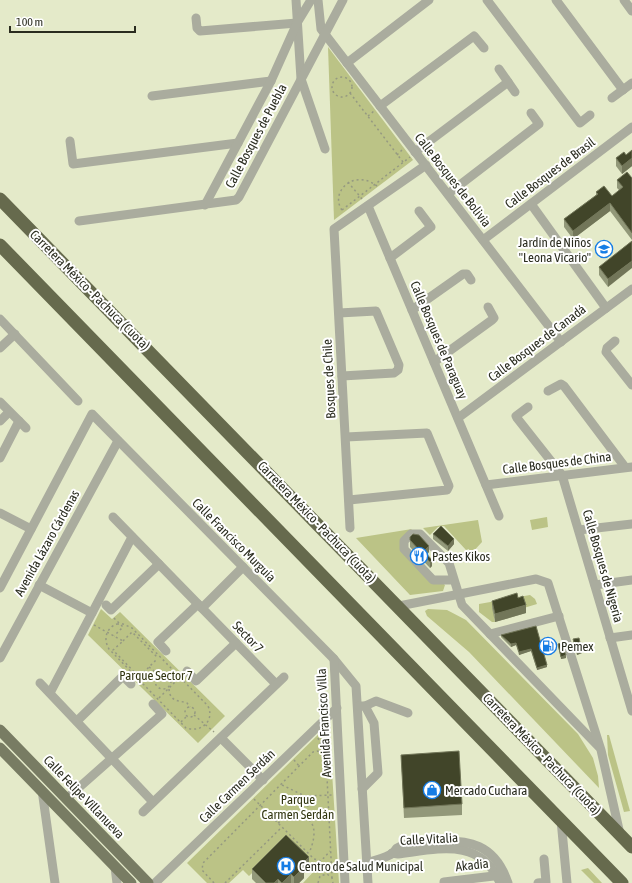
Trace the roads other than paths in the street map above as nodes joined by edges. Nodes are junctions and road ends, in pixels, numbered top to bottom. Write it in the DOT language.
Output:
graph roads {
  1 [pos="296,0"];
  2 [pos="311,0"];
  3 [pos="318,0"];
  4 [pos="343,0"];
  5 [pos="429,0"];
  6 [pos="487,0"];
  7 [pos="556,0"];
  8 [pos="624,0"];
  9 [pos="632,11"];
  10 [pos="196,18"];
  11 [pos="298,23"];
  12 [pos="324,34"];
  13 [pos="484,48"];
  14 [pos="347,63"];
  15 [pos="499,69"];
  16 [pos="301,79"];
  17 [pos="271,81"];
  18 [pos="508,82"];
  19 [pos="632,83"];
  20 [pos="623,90"];
  21 [pos="515,92"];
  22 [pos="152,96"];
  23 [pos="612,98"];
  24 [pos="380,106"];
  25 [pos="530,113"];
  26 [pos="590,115"];
  27 [pos="632,127"];
  28 [pos="70,141"];
  29 [pos="238,143"];
  30 [pos="325,149"];
  31 [pos="415,152"];
  32 [pos="426,165"];
  33 [pos="448,194"];
  34 [pos="0,199"];
  35 [pos="531,204"];
  36 [pos="205,205"];
  37 [pos="368,206"];
  38 [pos="419,210"];
  39 [pos="79,221"];
  40 [pos="483,240"];
  41 [pos="0,245"];
  42 [pos="390,258"];
  43 [pos="471,280"];
  44 [pos="632,289"];
  45 [pos="488,307"];
  46 [pos="606,308"];
  47 [pos="412,310"];
  48 [pos="339,313"];
  49 [pos="0,319"];
  50 [pos="15,334"];
  51 [pos="615,341"];
  52 [pos="561,342"];
  53 [pos="0,348"];
  54 [pos="434,362"];
  55 [pos="342,376"];
  56 [pos="632,385"];
  57 [pos="548,392"];
  58 [pos="78,401"];
  59 [pos="0,402"];
  60 [pos="528,407"];
  61 [pos="9,412"];
  62 [pos="92,414"];
  63 [pos="458,418"];
  64 [pos="0,421"];
  65 [pos="19,421"];
  66 [pos="26,428"];
  67 [pos="346,437"];
  68 [pos="118,441"];
  69 [pos="3,445"];
  70 [pos="0,458"];
  71 [pos="629,467"];
  72 [pos="562,475"];
  73 [pos="486,485"];
  74 [pos="349,500"];
  75 [pos="0,513"];
  76 [pos="499,516"];
  77 [pos="113,517"];
  78 [pos="632,524"];
  79 [pos="350,528"];
  80 [pos="31,529"];
  81 [pos="579,530"];
  82 [pos="132,537"];
  83 [pos="158,564"];
  84 [pos="243,568"];
  85 [pos="454,580"];
  86 [pos="632,580"];
  87 [pos="39,585"];
  88 [pos="595,585"];
  89 [pos="0,588"];
  90 [pos="459,594"];
  91 [pos="200,606"];
  92 [pos="400,606"];
  93 [pos="108,608"];
  94 [pos="559,616"];
  95 [pos="90,617"];
  96 [pos="490,634"];
  97 [pos="632,635"];
  98 [pos="610,638"];
  99 [pos="236,643"];
  100 [pos="163,654"];
  101 [pos="0,658"];
  102 [pos="334,658"];
  103 [pos="183,674"];
  104 [pos="284,677"];
  105 [pos="136,680"];
  106 [pos="40,684"];
  107 [pos="276,684"];
  108 [pos="629,692"];
  109 [pos="50,693"];
  110 [pos="155,701"];
  111 [pos="361,706"];
  112 [pos="337,708"];
  113 [pos="632,711"];
  114 [pos="408,713"];
  115 [pos="77,721"];
  116 [pos="0,730"];
  117 [pos="221,738"];
  118 [pos="0,748"];
  119 [pos="601,750"];
  120 [pos="111,759"];
  121 [pos="263,780"];
  122 [pos="362,789"];
  123 [pos="42,790"];
  124 [pos="66,799"];
  125 [pos="153,802"];
  126 [pos="143,812"];
  127 [pos="561,820"];
  128 [pos="620,834"];
  129 [pos="632,847"];
  130 [pos="544,859"];
  131 [pos="367,863"];
  132 [pos="115,867"];
  133 [pos="502,879"];
  134 [pos="55,883"];
  135 [pos="117,883"];
  136 [pos="131,883"];
  137 [pos="148,883"];
  138 [pos="155,883"];
  139 [pos="346,883"];
  140 [pos="368,883"];
  141 [pos="444,883"];
  142 [pos="538,883"];
  143 [pos="568,883"];
  144 [pos="622,883"];
  1 -- 11 [label="street"];
  2 -- 11 [label="street, Calle Bosques de Puebla"];
  3 -- 12 [label="street"];
  4 -- 12 [label="street, Calle Bosques de Puebla"];
  5 -- 14 [label="street"];
  6 -- 26 [label="street"];
  7 -- 20 [label="street"];
  8 -- 9 [label="street"];
  10 -- 11 [label="street"];
  11 -- 16 [label="street"];
  11 -- 17 [label="street, Calle Bosques de Puebla"];
  12 -- 14 [label="street, Calle Bosques de Bolivia"];
  12 -- 16 [label="street, Calle Bosques de Puebla"];
  13 -- 24 [label="street"];
  14 -- 24 [label="street, Calle Bosques de Bolivia"];
  15 -- 18 [label="street"];
  16 -- 30 [label="street"];
  16 -- 36 [label="street, Calle Bosques de Puebla"];
  17 -- 22 [label="street"];
  17 -- 29 [label="street, Calle Bosques de Puebla"];
  18 -- 21 [label="street"];
  18 -- 31 [label="street"];
  19 -- 20 [label="street"];
  20 -- 23 [label="street"];
  24 -- 31 [label="street, Calle Bosques de Bolivia"];
  25 -- 33 [label="street"];
  27 -- 35 [label="street, Calle Bosques de Brasil"];
  28 -- 29 [label="street"];
  29 -- 36 [label="street, Calle Bosques de Puebla"];
  31 -- 32 [label="street, Calle Bosques de Bolivia"];
  32 -- 33 [label="street, Calle Bosques de Bolivia"];
  32 -- 37 [label="street"];
  33 -- 40 [label="street, Calle Bosques de Bolivia"];
  34 -- 92 [label="highway, Carretera México - Pachuca (Cuota)"];
  35 -- 40 [label="street, Calle Bosques de Brasil"];
  35 -- 46 [label="street"];
  36 -- 39 [label="street"];
  37 -- 42 [label="street, Calle Bosques de Paraguay"];
  37 -- 48 [label="street, Bosques de Chile"];
  38 -- 42 [label="street"];
  40 -- 52 [label="street, Calle Bosques de Bolivia"];
  41 -- 127 [label="highway"];
  42 -- 47 [label="street, Calle Bosques de Paraguay"];
  43 -- 47 [label="street"];
  44 -- 46 [label="street, Calle Bosques de Canadá"];
  45 -- 54 [label="street"];
  46 -- 52 [label="street, Calle Bosques de Canadá"];
  47 -- 54 [label="street, Calle Bosques de Paraguay"];
  48 -- 55 [label="street, Bosques de Chile"];
  48 -- 55 [label="street"];
  49 -- 50 [label="street"];
  50 -- 53 [label="street"];
  50 -- 58 [label="street"];
  51 -- 56 [label="street"];
  52 -- 63 [label="street, Calle Bosques de Canadá"];
  54 -- 63 [label="street, Calle Bosques de Paraguay"];
  55 -- 67 [label="street, Bosques de Chile"];
  57 -- 71 [label="street"];
  59 -- 61 [label="street"];
  60 -- 72 [label="street"];
  61 -- 64 [label="street"];
  61 -- 65 [label="street"];
  62 -- 68 [label="street, Calle Francisco Murguía"];
  62 -- 80 [label="street, Avenida Lázaro Cárdenas"];
  63 -- 73 [label="street, Calle Bosques de Paraguay"];
  65 -- 66 [label="street"];
  65 -- 69 [label="street"];
  67 -- 74 [label="street, Bosques de Chile"];
  67 -- 74 [label="street"];
  68 -- 84 [label="street, Calle Francisco Murguía"];
  68 -- 87 [label="street, Avenida Lázaro Cárdenas"];
  69 -- 70 [label="street"];
  71 -- 72 [label="street, Calle Bosques de China"];
  72 -- 73 [label="street, Calle Bosques de China"];
  72 -- 81 [label="street, Calle Bosques de Nigeria"];
  73 -- 76 [label="street, Calle Bosques de Paraguay"];
  74 -- 79 [label="street, Bosques de Chile"];
  75 -- 80 [label="street"];
  77 -- 82 [label="street, Sector 7"];
  78 -- 81 [label="street"];
  80 -- 89 [label="street, Avenida Lázaro Cárdenas"];
  81 -- 88 [label="street, Calle Bosques de Nigeria"];
  82 -- 83 [label="street, Sector 7"];
  82 -- 95 [label="street"];
  83 -- 91 [label="street, Sector 7"];
  83 -- 93 [label="street"];
  84 -- 91 [label="street"];
  84 -- 102 [label="street, Calle Francisco Murguía"];
  85 -- 85 [label="street"];
  85 -- 90 [label="street"];
  86 -- 88 [label="street"];
  87 -- 95 [label="street"];
  87 -- 101 [label="street, Avenida Lázaro Cárdenas"];
  88 -- 98 [label="street, Calle Bosques de Nigeria"];
  90 -- 92 [label="street"];
  90 -- 94 [label="street"];
  90 -- 96 [label="street"];
  91 -- 99 [label="street, Sector 7"];
  91 -- 100 [label="street"];
  92 -- 128 [label="highway, Carretera México - Pachuca (Cuota)"];
  94 -- 96 [label="street"];
  94 -- 119 [label="street"];
  95 -- 109 [label="street"];
  96 -- 119 [label="street"];
  97 -- 98 [label="street"];
  98 -- 108 [label="street, Calle Bosques de Nigeria"];
  99 -- 103 [label="street"];
  99 -- 107 [label="street, Sector 7"];
  102 -- 111 [label="street, Calle Francisco Murguía"];
  102 -- 112 [label="street, Avenida Francisco Villa"];
  104 -- 107 [label="street"];
  105 -- 115 [label="street"];
  106 -- 109 [label="street"];
  107 -- 117 [label="street"];
  108 -- 113 [label="street, Calle Bosques de Nigeria"];
  109 -- 115 [label="street"];
  110 -- 120 [label="street"];
  111 -- 114 [label="street"];
  111 -- 122 [label="street"];
  111 -- 122 [label="street"];
  112 -- 121 [label="street, Calle Carmen Serdán"];
  112 -- 139 [label="street, Avenida Francisco Villa"];
  115 -- 120 [label="street"];
  116 -- 124 [label="main road, Calle Felipe Villanueva"];
  117 -- 121 [label="street"];
  117 -- 125 [label="street"];
  118 -- 123 [label="main road, Calle Felipe Villanueva"];
  119 -- 128 [label="street"];
  120 -- 124 [label="street"];
  120 -- 125 [label="street"];
  121 -- 138 [label="street, Calle Carmen Serdán"];
  122 -- 131 [label="street"];
  123 -- 132 [label="main road, Calle Felipe Villanueva"];
  123 -- 134 [label="street"];
  124 -- 137 [label="main road, Calle Felipe Villanueva"];
  125 -- 126 [label="street"];
  127 -- 143 [label="street"];
  127 -- 144 [label="highway"];
  128 -- 129 [label="highway, Carretera México - Pachuca (Cuota)"];
  130 -- 142 [label="street"];
  131 -- 133 [label="street, Calle Vitalia"];
  131 -- 140 [label="street"];
  132 -- 135 [label="street"];
  132 -- 136 [label="main road, Calle Felipe Villanueva"];
  133 -- 141 [label="street, Akadia"];
}
